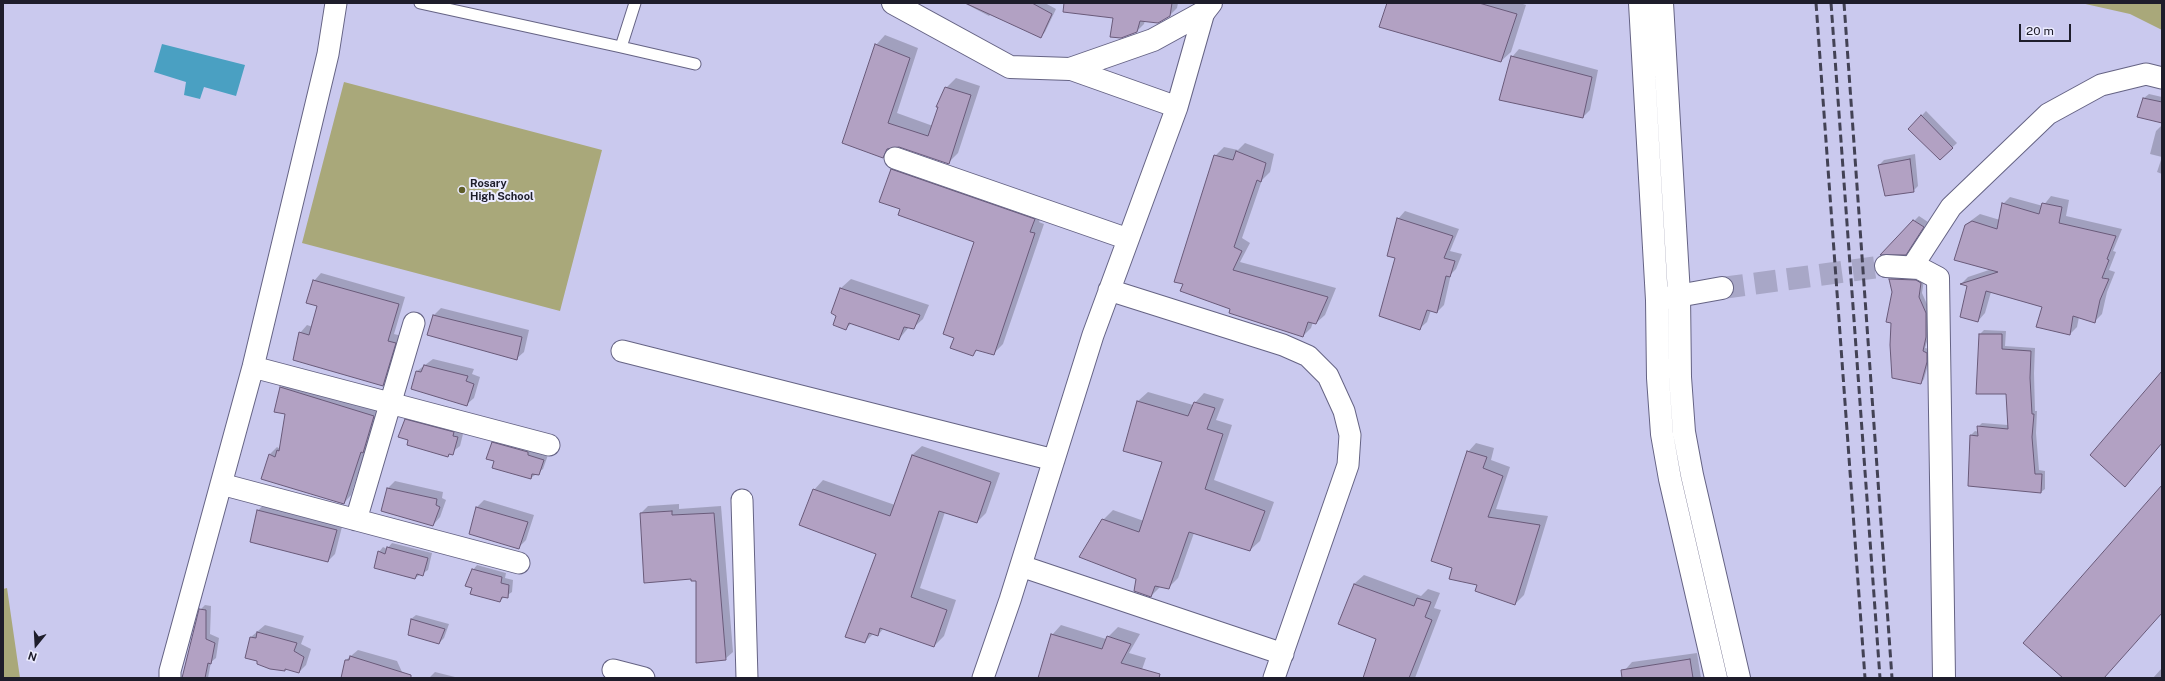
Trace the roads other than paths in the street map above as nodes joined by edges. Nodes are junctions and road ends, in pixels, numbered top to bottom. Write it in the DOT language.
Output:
graph roads {
  1 [pos="336,3"];
  2 [pos="420,3"];
  3 [pos="635,3"];
  4 [pos="893,3"];
  5 [pos="1640,3"];
  6 [pos="1662,3"];
  7 [pos="1208,8"];
  8 [pos="621,47"];
  9 [pos="695,64"];
  10 [pos="1070,69"];
  11 [pos="2162,78"];
  12 [pos="1177,106"];
  13 [pos="895,158"];
  14 [pos="1128,239"];
  15 [pos="1886,266"];
  16 [pos="1912,268"];
  17 [pos="1722,288"];
  18 [pos="1109,290"];
  19 [pos="1679,295"];
  20 [pos="1657,300"];
  21 [pos="414,323"];
  22 [pos="622,351"];
  23 [pos="252,367"];
  24 [pos="390,404"];
  25 [pos="549,445"];
  26 [pos="1054,460"];
  27 [pos="221,484"];
  28 [pos="742,500"];
  29 [pos="356,520"];
  30 [pos="519,563"];
  31 [pos="1021,566"];
  32 [pos="1283,654"];
  33 [pos="612,670"];
  34 [pos="170,678"];
  35 [pos="644,678"];
  36 [pos="746,678"];
  37 [pos="982,678"];
  38 [pos="1274,678"];
  39 [pos="1716,678"];
  40 [pos="1739,678"];
  41 [pos="1944,678"];
  1 -- 23 [label="street"];
  2 -- 8 [label="lane"];
  3 -- 8 [label="lane"];
  4 -- 10 [label="main road"];
  5 -- 20 [label="main road"];
  6 -- 19 [label="main road"];
  7 -- 10 [label="main road"];
  7 -- 12 [label="street"];
  8 -- 9 [label="lane"];
  10 -- 12 [label="street"];
  11 -- 16 [label="street"];
  12 -- 14 [label="street"];
  13 -- 14 [label="street"];
  14 -- 18 [label="street"];
  15 -- 16 [label="main road"];
  16 -- 41 [label="main road"];
  17 -- 19 [label="main road"];
  18 -- 26 [label="street"];
  18 -- 32 [label="street"];
  19 -- 20 [label="main road"];
  19 -- 40 [label="main road"];
  20 -- 39 [label="main road"];
  21 -- 24 [label="street"];
  22 -- 26 [label="street"];
  23 -- 24 [label="street"];
  23 -- 27 [label="street"];
  24 -- 25 [label="street"];
  24 -- 29 [label="street"];
  26 -- 31 [label="street"];
  27 -- 29 [label="street"];
  27 -- 34 [label="street"];
  28 -- 36 [label="street"];
  29 -- 30 [label="street"];
  31 -- 32 [label="street"];
  31 -- 37 [label="street"];
  32 -- 38 [label="street"];
  33 -- 35 [label="street"];
}
